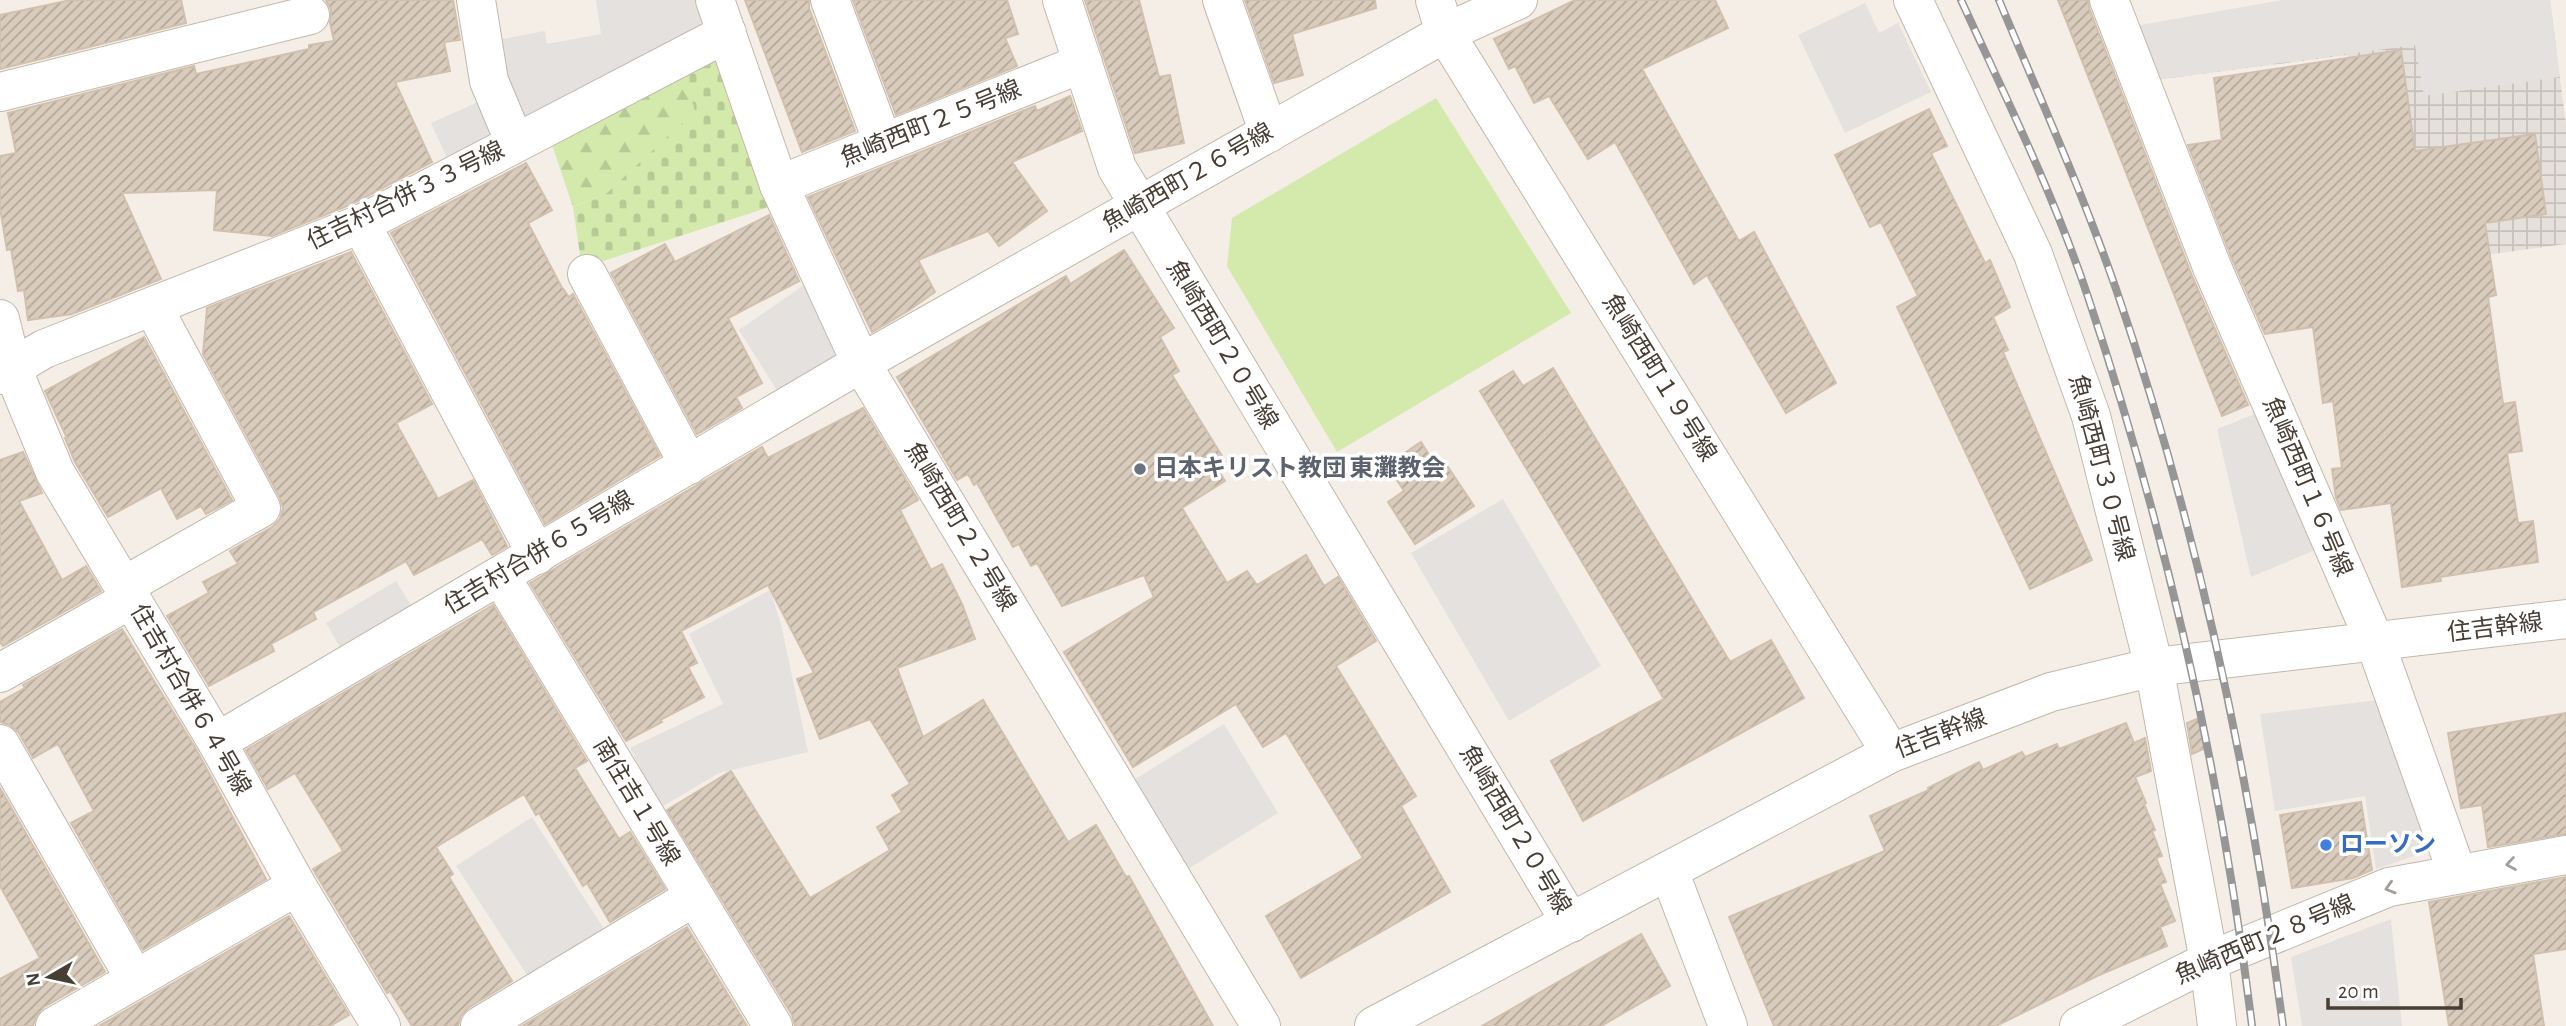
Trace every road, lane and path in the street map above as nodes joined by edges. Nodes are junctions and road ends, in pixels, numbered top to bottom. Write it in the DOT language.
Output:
graph roads {
  1 [pos="475,0"];
  2 [pos="830,0"];
  3 [pos="1062,0"];
  4 [pos="1222,0"];
  5 [pos="1518,0"];
  6 [pos="1913,0"];
  7 [pos="2109,0"];
  8 [pos="310,15"];
  9 [pos="1440,16"];
  10 [pos="721,17"];
  11 [pos="1083,63"];
  12 [pos="0,92"];
  13 [pos="1269,133"];
  14 [pos="514,143"];
  15 [pos="883,143"];
  16 [pos="779,185"];
  17 [pos="1138,207"];
  18 [pos="361,224"];
  19 [pos="587,274"];
  20 [pos="153,307"];
  21 [pos="0,319"];
  22 [pos="861,363"];
  23 [pos="6,371"];
  24 [pos="689,465"];
  25 [pos="537,555"];
  26 [pos="501,577"];
  27 [pos="127,592"];
  28 [pos="2566,620"];
  29 [pos="2375,642"];
  30 [pos="2154,667"];
  31 [pos="0,673"];
  32 [pos="217,742"];
  33 [pos="0,744"];
  34 [pos="1891,753"];
  35 [pos="2566,855"];
  36 [pos="1670,872"];
  37 [pos="2457,873"];
  38 [pos="296,886"];
  39 [pos="694,897"];
  40 [pos="1571,923"];
  41 [pos="2209,961"];
  42 [pos="135,979"];
  43 [pos="371,1023"];
  44 [pos="55,1026"];
  45 [pos="480,1026"];
  46 [pos="773,1026"];
  47 [pos="1261,1026"];
  48 [pos="1374,1026"];
  49 [pos="1728,1026"];
  50 [pos="2079,1026"];
  51 [pos="2217,1026"];
  1 -- 14 [label="street"];
  2 -- 15 [label="street"];
  3 -- 11 [label="street, 魚崎西町２０号線"];
  4 -- 13 [label="street"];
  5 -- 9 [label="street, 魚崎西町２６号線"];
  6 -- 30 [label="street, 魚崎西町３０号線"];
  7 -- 29 [label="street, 魚崎西町１６号線"];
  8 -- 12 [label="street"];
  9 -- 13 [label="street, 魚崎西町２６号線"];
  9 -- 34 [label="street, 魚崎西町１９号線"];
  10 -- 14 [label="street, 住吉村合併３３号線"];
  10 -- 16 [label="street, 魚崎西町２２号線"];
  11 -- 15 [label="street, 魚崎西町２５号線"];
  11 -- 17 [label="street, 魚崎西町２０号線"];
  13 -- 17 [label="street, 魚崎西町２６号線"];
  14 -- 18 [label="street, 住吉村合併３３号線"];
  15 -- 16 [label="street, 魚崎西町２５号線"];
  16 -- 22 [label="street, 魚崎西町２２号線"];
  17 -- 22 [label="street, 魚崎西町２６号線"];
  17 -- 40 [label="street, 魚崎西町２０号線"];
  18 -- 20 [label="street, 住吉村合併３３号線"];
  18 -- 25 [label="street"];
  19 -- 24 [label="street"];
  20 -- 23 [label="street, 住吉村合併３３号線"];
  20 -- 27 [label="street"];
  21 -- 23 [label="street, 住吉村合併６４号線"];
  22 -- 24 [label="street, 住吉村合併６５号線"];
  22 -- 47 [label="street, 魚崎西町２２号線"];
  23 -- 27 [label="street, 住吉村合併６４号線"];
  24 -- 25 [label="street, 住吉村合併６５号線"];
  25 -- 26 [label="street, 住吉村合併６５号線"];
  26 -- 32 [label="street, 住吉村合併６５号線"];
  26 -- 39 [label="street, 南住吉１号線"];
  27 -- 31 [label="street"];
  27 -- 32 [label="street, 住吉村合併６４号線"];
  28 -- 29 [label="street, 住吉幹線"];
  29 -- 30 [label="street, 住吉幹線"];
  29 -- 37 [label="street, 魚崎西町１６号線"];
  30 -- 34 [label="street, 住吉幹線"];
  30 -- 41 [label="street, 魚崎西町３０号線"];
  32 -- 38 [label="street, 住吉村合併６４号線"];
  33 -- 42 [label="street"];
  34 -- 36 [label="street, 住吉幹線"];
  35 -- 37 [label="street, one-way"];
  36 -- 40 [label="street, 住吉幹線"];
  36 -- 49 [label="street"];
  37 -- 41 [label="street, 魚崎西町２８号線, one-way"];
  38 -- 42 [label="street"];
  38 -- 43 [label="street, 住吉村合併６４号線"];
  39 -- 45 [label="street"];
  39 -- 46 [label="street, 南住吉１号線"];
  40 -- 48 [label="street, 住吉幹線"];
  41 -- 50 [label="street, 魚崎西町２８号線"];
  41 -- 51 [label="street, 魚崎西町３０号線"];
  42 -- 44 [label="street"];
}
